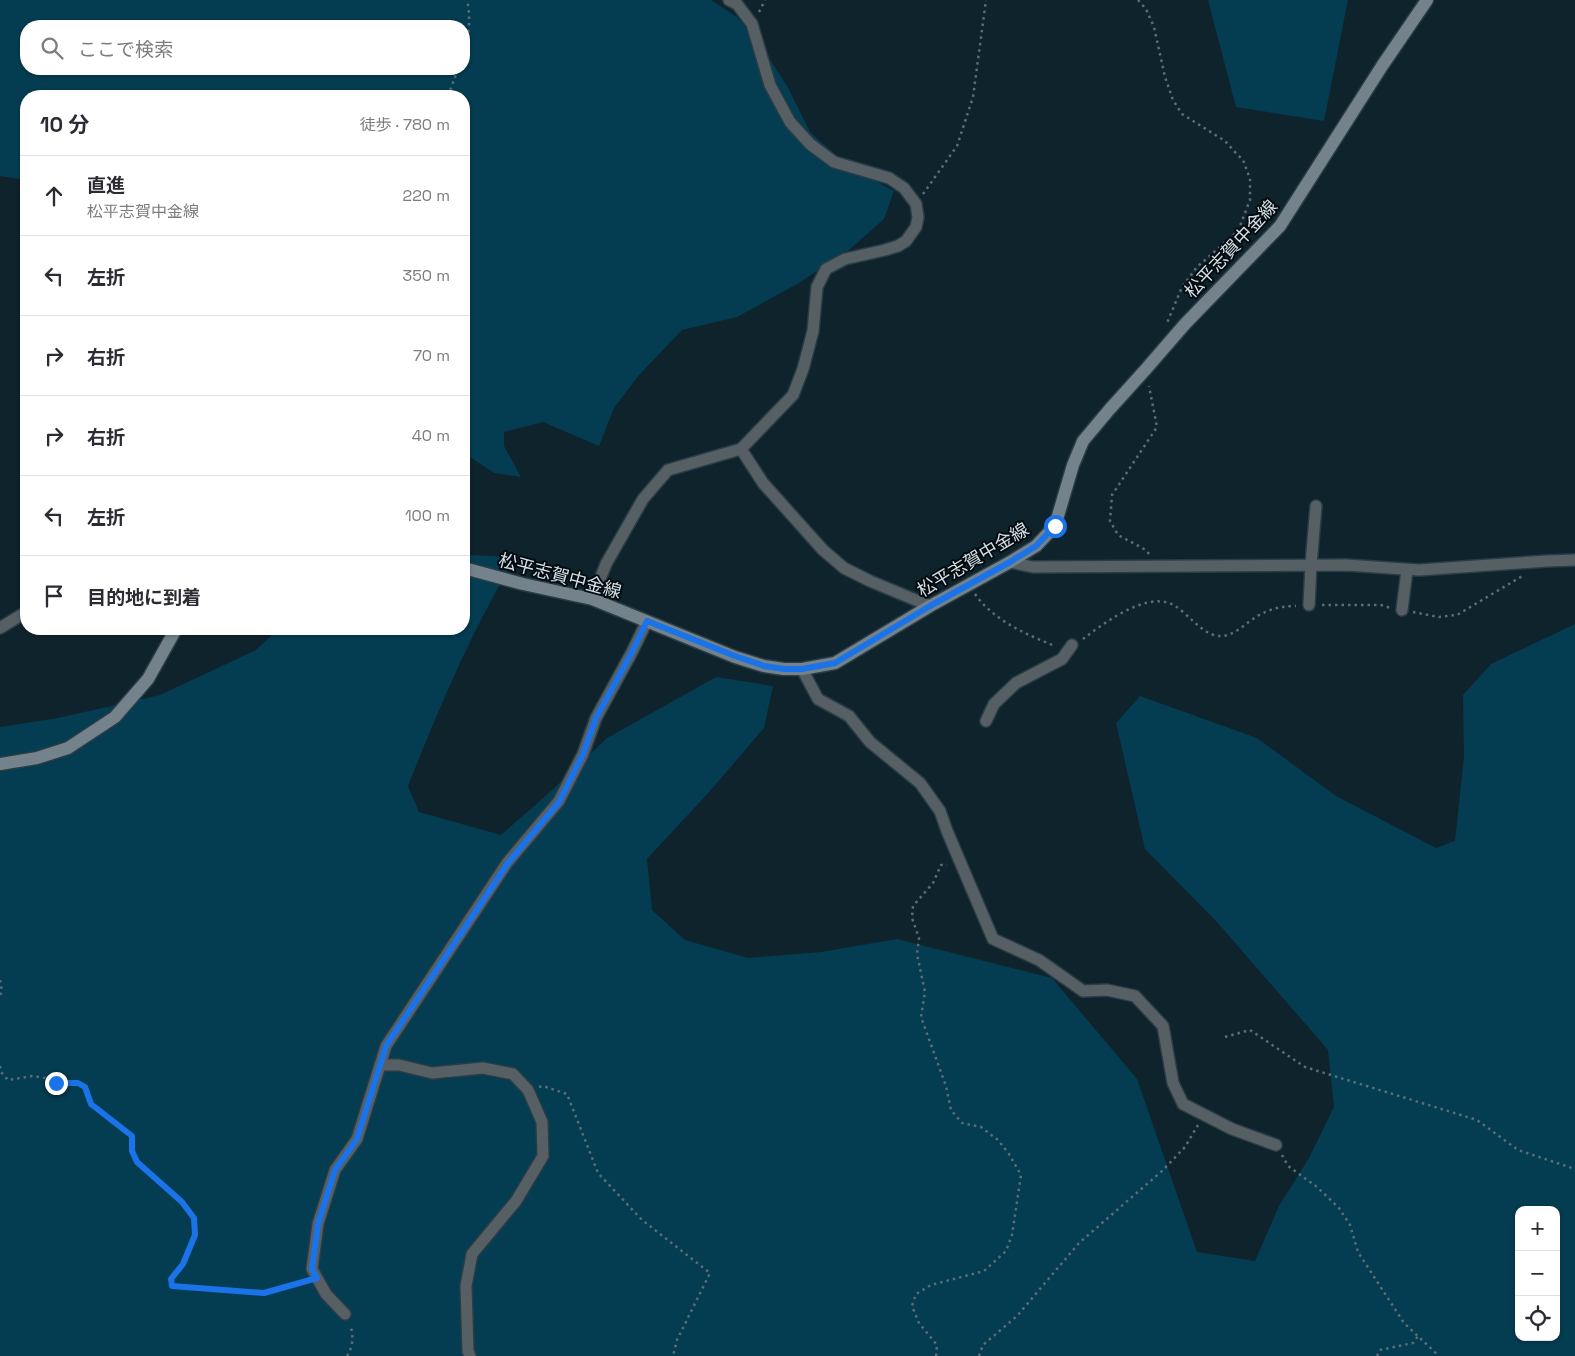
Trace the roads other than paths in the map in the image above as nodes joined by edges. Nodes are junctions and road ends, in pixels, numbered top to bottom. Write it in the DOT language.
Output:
graph roads {
  1 [pos="729,0"];
  2 [pos="1427,0"];
  3 [pos="741,449"];
  4 [pos="1316,506"];
  5 [pos="1575,560"];
  6 [pos="1010,562"];
  7 [pos="1310,565"];
  8 [pos="470,570"];
  9 [pos="1407,570"];
  10 [pos="592,599"];
  11 [pos="1309,605"];
  12 [pos="930,606"];
  13 [pos="1402,610"];
  14 [pos="20,616"];
  15 [pos="647,621"];
  16 [pos="0,628"];
  17 [pos="170,635"];
  18 [pos="1072,645"];
  19 [pos="802,669"];
  20 [pos="986,721"];
  21 [pos="0,764"];
  22 [pos="380,1065"];
  23 [pos="1276,1145"];
  24 [pos="345,1314"];
  25 [pos="470,1356"];
  1 -- 3 [label="street"];
  2 -- 6 [label="main road, 松平志賀中金線"];
  3 -- 10 [label="street"];
  3 -- 12 [label="street"];
  4 -- 7 [label="street"];
  5 -- 9 [label="street"];
  6 -- 7 [label="street"];
  6 -- 12 [label="main road, 松平志賀中金線"];
  7 -- 9 [label="street"];
  7 -- 11 [label="street"];
  8 -- 10 [label="main road, 松平志賀中金線"];
  9 -- 13 [label="street"];
  10 -- 15 [label="main road, 松平志賀中金線"];
  12 -- 19 [label="main road, 松平志賀中金線"];
  14 -- 16 [label="street"];
  15 -- 19 [label="main road, 松平志賀中金線"];
  15 -- 22 [label="street"];
  17 -- 21 [label="main road"];
  18 -- 20 [label="street"];
  19 -- 23 [label="street"];
  22 -- 24 [label="street"];
  22 -- 25 [label="street"];
}
